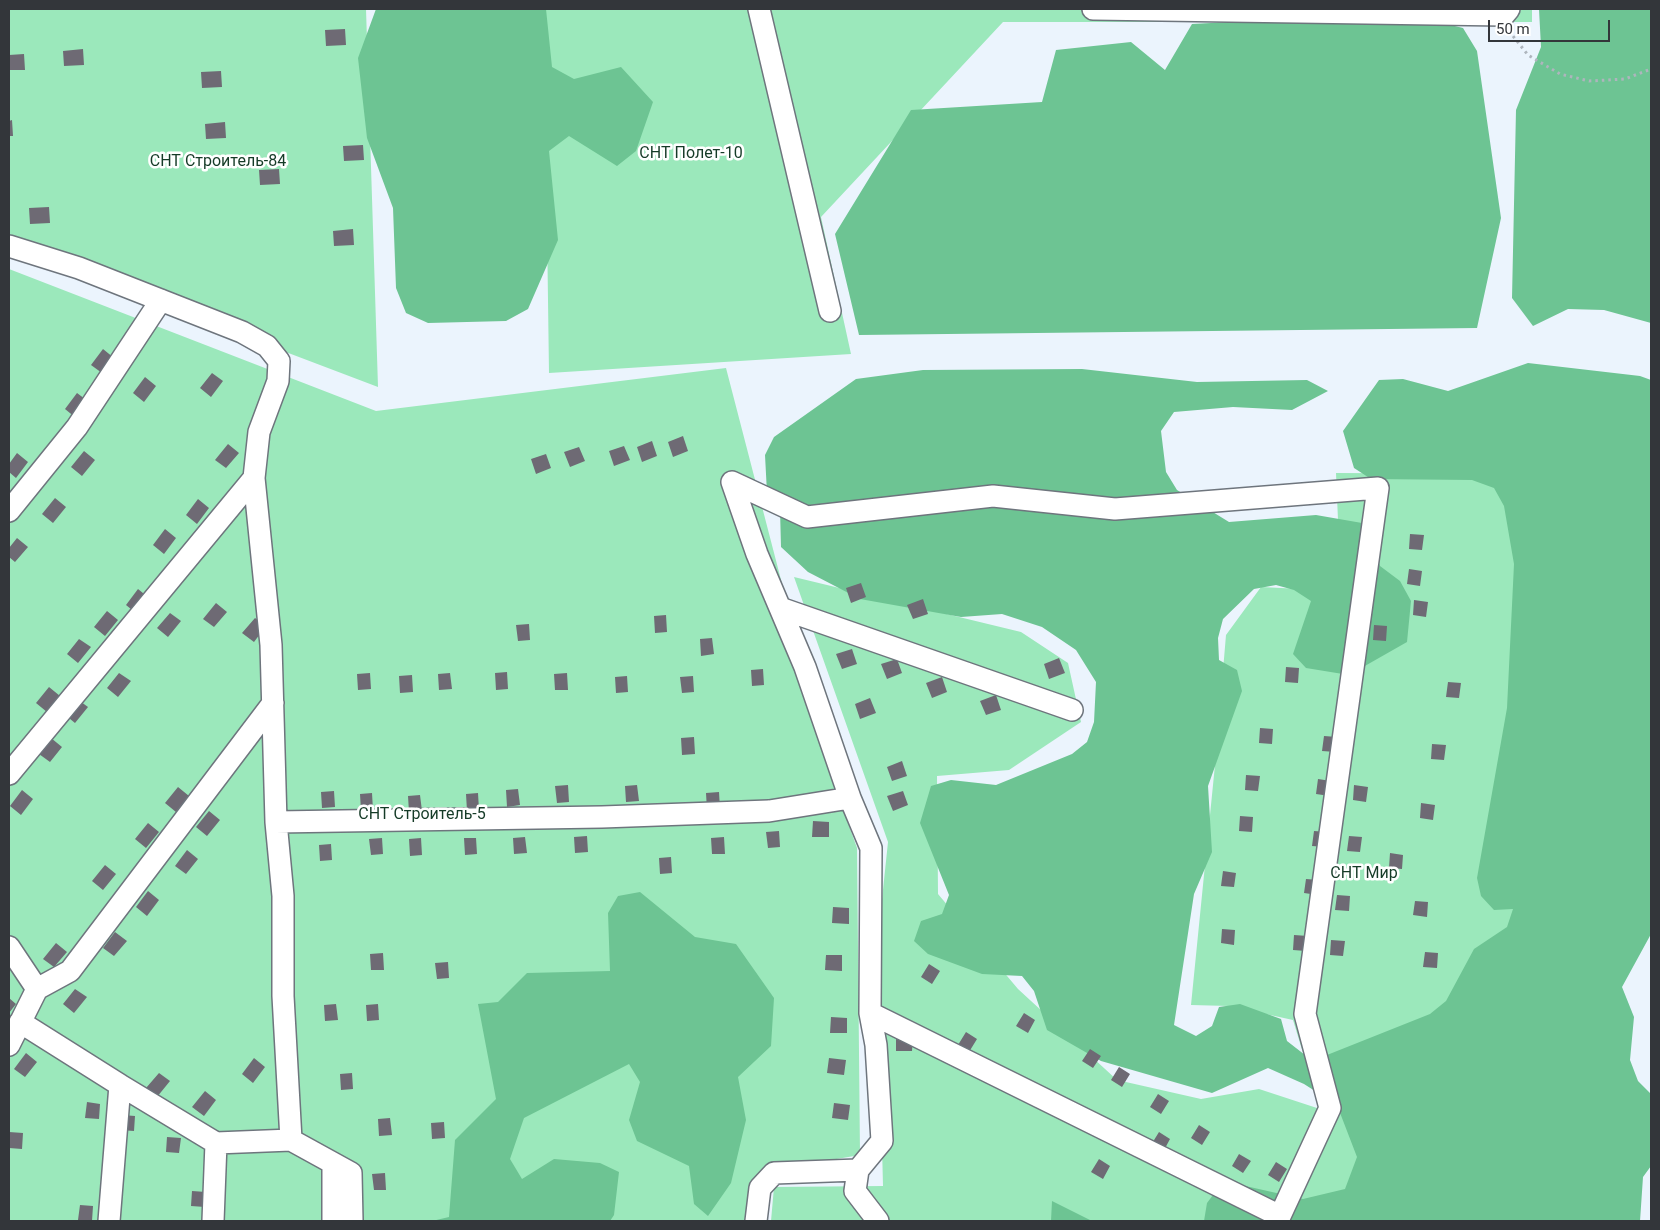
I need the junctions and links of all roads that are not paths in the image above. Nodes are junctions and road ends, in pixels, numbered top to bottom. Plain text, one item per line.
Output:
1 (759, 9) edge
2 (1093, 9) edge
3 (1195, 10) edge
4 (1402, 11) edge
5 (1507, 12) edge
6 (9, 246) edge
7 (161, 300) junction
8 (830, 311) dead end
9 (254, 478) junction
10 (9, 511) edge
11 (780, 608) junction
12 (273, 703) junction
13 (1072, 710) dead end
14 (9, 774) edge
15 (850, 798) junction
16 (276, 822) junction
17 (9, 947) edge
18 (37, 989) junction
19 (870, 1013) junction
20 (20, 1022) junction
21 (9, 1045) edge
22 (120, 1084) junction
23 (291, 1140) junction
24 (216, 1143) junction
25 (333, 1163) junction
26 (858, 1170) junction
27 (109, 1221) edge
28 (214, 1221) edge
29 (333, 1221) edge
30 (352, 1221) edge
31 (756, 1221) edge
32 (878, 1221) edge

1 - 8 street
2 - 3 street
3 - 4 street
4 - 5 street
6 - 7 street
7 - 9 street
7 - 10 street
9 - 12 street
9 - 14 street
11 - 13 street
11 - 15 street
11 - 19 street
12 - 16 street
12 - 18 street
15 - 16 street
15 - 19 street
16 - 23 street
17 - 18 street
18 - 20 street
19 - 26 street
20 - 21 street
20 - 22 street
22 - 24 street
22 - 27 street
23 - 24 street
23 - 25 street
24 - 28 street
25 - 29 street
25 - 30 street
26 - 31 street
26 - 32 street

